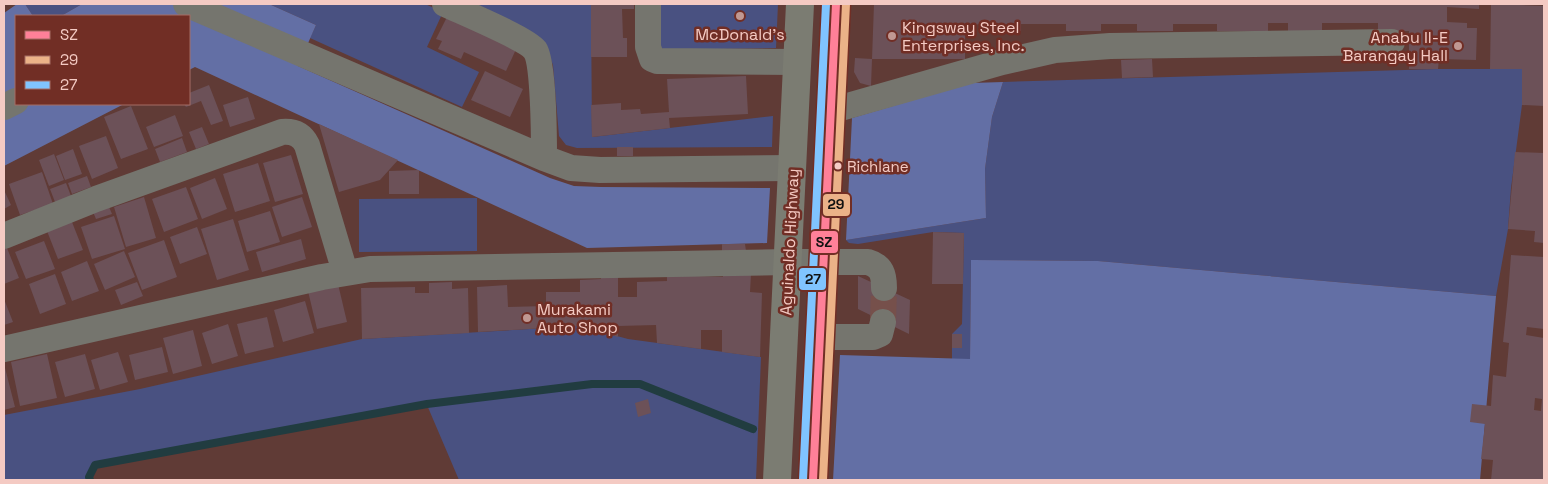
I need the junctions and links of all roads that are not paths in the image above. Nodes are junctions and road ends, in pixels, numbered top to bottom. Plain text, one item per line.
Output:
1 (445, 4) edge
2 (648, 4) edge
3 (800, 4) edge
4 (836, 4) edge
5 (184, 9) edge
6 (1392, 42) dead end
7 (797, 62) junction
8 (15, 102) edge
9 (4, 108) edge
10 (830, 111) junction
11 (544, 158) junction
12 (792, 168) junction
13 (4, 236) edge
14 (788, 262) junction
15 (824, 262) junction
16 (345, 272) junction
17 (884, 288) tunnel mouth
18 (883, 322) tunnel mouth
19 (820, 337) junction
20 (4, 349) edge
21 (778, 480) edge
22 (813, 480) edge

1 - 11 street
2 - 7 street
3 - 7 highway, Aguinaldo Highway
4 - 10 highway
5 - 11 street
6 - 10 street
7 - 12 highway, Aguinaldo Highway
8 - 9 street
10 - 15 highway
11 - 12 street
12 - 14 highway, Aguinaldo Highway
13 - 16 street
14 - 15 street
14 - 16 street
14 - 21 highway, Aguinaldo Highway
15 - 17 street
15 - 19 highway
16 - 20 street
18 - 19 street
19 - 22 highway

